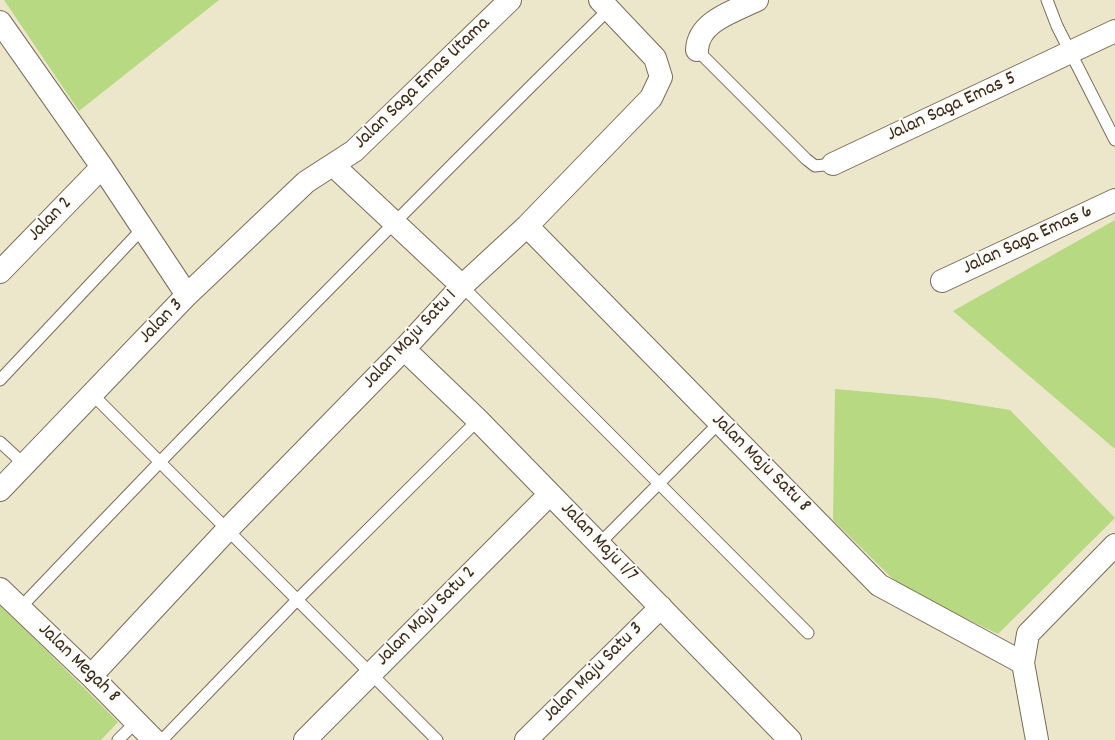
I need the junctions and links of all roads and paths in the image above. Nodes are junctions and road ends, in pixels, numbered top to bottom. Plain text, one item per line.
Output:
1 (510, 0) edge
2 (1047, 0) edge
3 (742, 3) edge
4 (604, 4) edge
5 (1115, 31) edge
6 (4, 39) edge
7 (698, 50) joint
8 (1070, 53) junction
9 (1115, 140) edge
10 (833, 164) joint
11 (334, 166) junction
12 (102, 167) junction
13 (1115, 200) edge
14 (393, 222) junction
15 (527, 226) junction
16 (144, 228) junction
17 (0, 272) edge
18 (942, 281) dead end
19 (462, 286) junction
20 (187, 295) junction
21 (404, 349) junction
22 (0, 380) edge
23 (92, 394) junction
24 (478, 420) junction
25 (720, 424) junction
26 (0, 442) edge
27 (160, 461) junction
28 (25, 465) junction
29 (658, 483) junction
30 (0, 490) edge
31 (550, 494) junction
32 (227, 530) junction
33 (598, 544) junction
34 (1115, 544) edge
35 (0, 589) edge
36 (296, 601) junction
37 (661, 607) junction
38 (20, 608) junction
39 (808, 633) dead end
40 (1023, 664) junction
41 (370, 674) junction
42 (91, 676) junction
43 (136, 722) junction
44 (777, 735) edge
45 (118, 740) edge
46 (154, 740) edge
47 (162, 740) edge
48 (305, 740) edge
49 (437, 740) edge
50 (526, 740) edge
51 (1037, 740) edge

1 - 11 street, Jalan Saga Emas Utama
2 - 8 lane
3 - 7 street
4 - 14 lane
4 - 15 street, Jalan Maju Satu 1
5 - 8 street, Jalan Saga Emas 5
6 - 12 street
7 - 10 lane
8 - 9 lane
8 - 10 street, Jalan Saga Emas 5
11 - 14 street
11 - 20 street, Jalan 3
12 - 16 street
12 - 17 street, Jalan 2
13 - 18 street, Jalan Saga Emas 6
14 - 19 street
14 - 27 lane
15 - 19 street, Jalan Maju Satu 1
15 - 25 street, Jalan Maju Satu 8
16 - 20 street
16 - 22 lane
19 - 21 street, Jalan Maju Satu 1
19 - 29 lane
20 - 23 street, Jalan 3
21 - 24 street, Jalan Maju 1/7
21 - 32 street, Jalan Maju Satu 1
23 - 27 lane
23 - 28 street, Jalan 3
24 - 31 street, Jalan Maju 1/7
24 - 36 lane
25 - 29 lane
25 - 40 street, Jalan Maju Satu 8
26 - 28 lane
27 - 32 lane
27 - 38 lane
28 - 30 street, Jalan 3
29 - 33 lane
29 - 39 lane
31 - 33 street, Jalan Maju 1/7
31 - 41 street, Jalan Maju Satu 2
32 - 36 lane
32 - 42 street, Jalan Maju Satu 1
33 - 37 street, Jalan Maju 1/7
34 - 40 street
35 - 38 street, Jalan Megah 8
36 - 41 lane
36 - 47 lane
37 - 44 street, Jalan Maju 1/7
37 - 50 street, Jalan Maju Satu 3
38 - 42 street, Jalan Megah 8
40 - 51 street
41 - 48 street, Jalan Maju Satu 2
41 - 49 lane
42 - 43 street, Jalan Megah 8
43 - 45 lane
43 - 46 street, Jalan Megah 8

